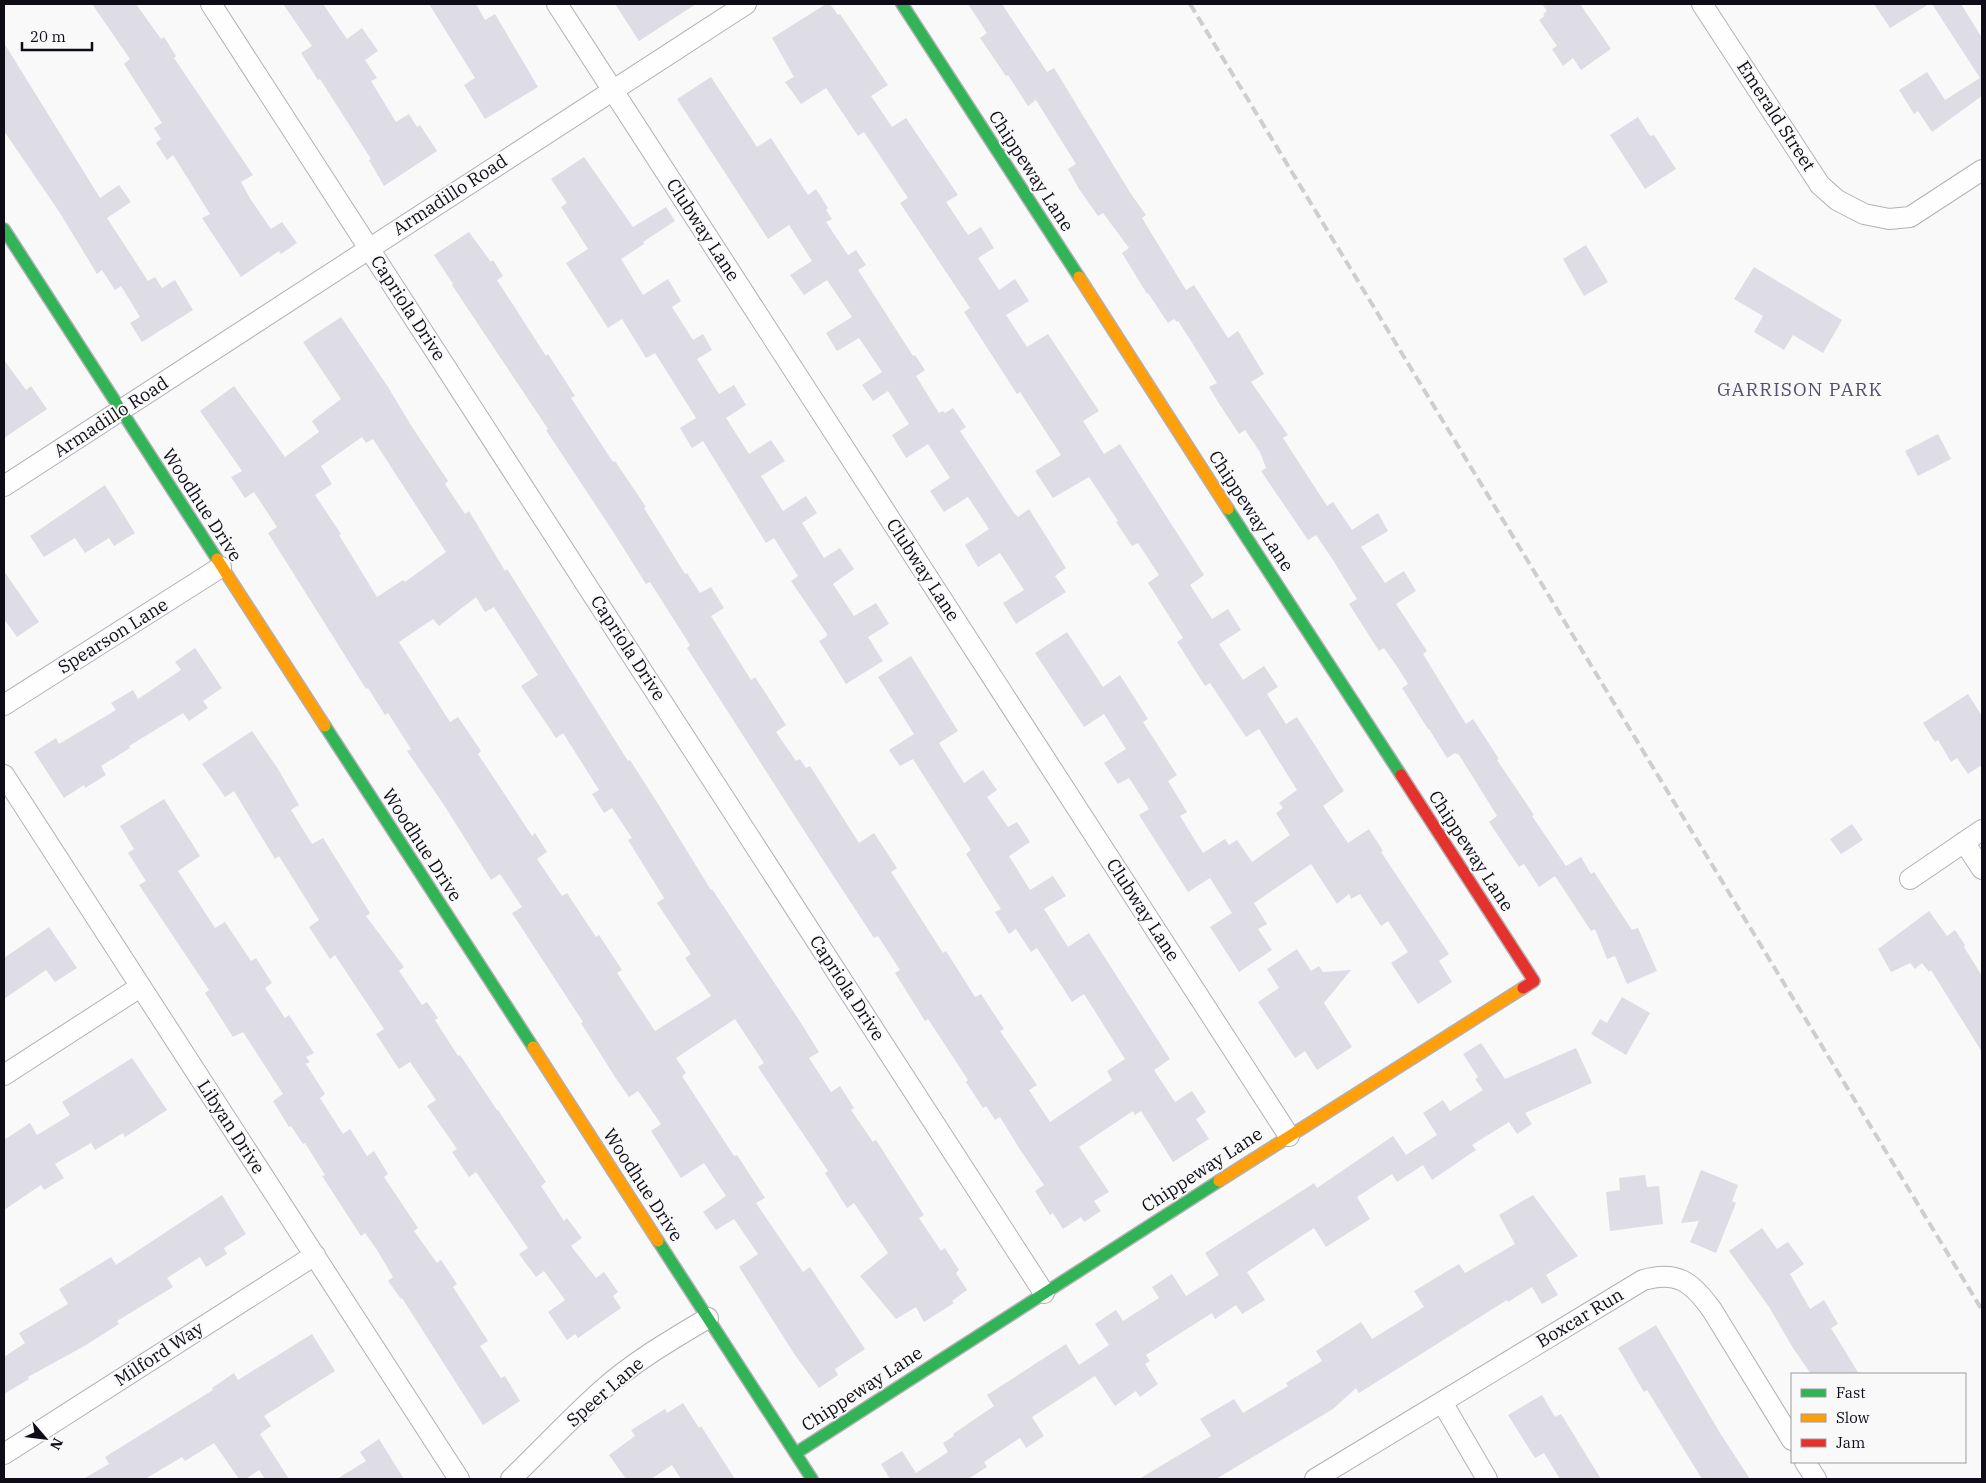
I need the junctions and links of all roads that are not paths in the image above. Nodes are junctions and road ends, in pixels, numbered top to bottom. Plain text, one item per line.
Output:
1 (211, 4) edge
2 (557, 4) edge
3 (746, 4) edge
4 (902, 4) edge
5 (1702, 4) edge
6 (612, 89) junction
7 (1982, 170) edge
8 (4, 229) edge
9 (369, 248) junction
10 (121, 410) junction
11 (4, 486) edge
12 (221, 567) junction
13 (4, 705) edge
14 (4, 775) edge
15 (1982, 830) edge
16 (1964, 842) junction
17 (1982, 869) edge
18 (1910, 879) dead end
19 (140, 987) junction
20 (4, 1075) edge
21 (1289, 1136) junction
22 (315, 1255) junction
23 (1044, 1292) junction
24 (708, 1318) junction
25 (1442, 1402) junction
26 (1791, 1438) edge
27 (796, 1453) junction
28 (4, 1454) edge
29 (1806, 1463) edge
30 (459, 1479) edge
31 (511, 1479) edge
32 (812, 1479) edge
33 (1315, 1479) edge
34 (1487, 1479) edge
35 (1816, 1479) edge

1 - 9 street, Capriola Drive
2 - 6 street, Clubway Lane
3 - 6 street, Armadillo Road
4 - 21 street, Chippeway Lane
5 - 7 street, Emerald Street
6 - 9 street, Armadillo Road
6 - 21 street, Clubway Lane
8 - 10 street, Woodhue Drive
9 - 10 street, Armadillo Road
9 - 23 street, Capriola Drive
10 - 11 street, Armadillo Road
10 - 12 street, Woodhue Drive
12 - 13 street, Spearson Lane
12 - 24 street, Woodhue Drive
14 - 19 street, Libyan Drive
15 - 16 street
16 - 17 street
16 - 18 street
19 - 20 street
19 - 22 street, Libyan Drive
21 - 23 street, Chippeway Lane
22 - 28 street, Milford Way
22 - 30 street, Libyan Drive
23 - 27 street, Chippeway Lane
24 - 27 street, Woodhue Drive
24 - 31 street, Speer Lane
25 - 26 street, Boxcar Run
25 - 33 street, Boxcar Run
25 - 34 street
27 - 32 street, Woodhue Drive
29 - 35 street

